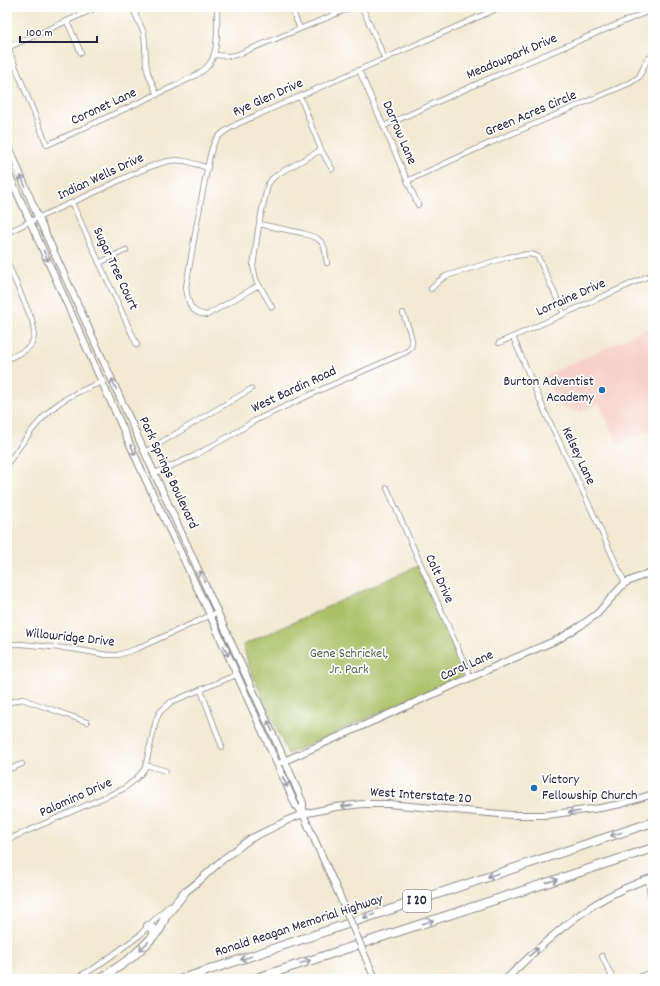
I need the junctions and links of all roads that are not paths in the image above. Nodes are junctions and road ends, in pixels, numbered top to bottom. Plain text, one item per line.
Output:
1 (98, 7) edge
2 (132, 7) edge
3 (217, 7) edge
4 (292, 7) edge
5 (352, 7) edge
6 (362, 7) edge
7 (501, 7) edge
8 (648, 9) edge
9 (653, 19) edge
10 (67, 21) junction
11 (300, 29) junction
12 (7, 48) edge
13 (81, 53) dead end
14 (214, 55) junction
15 (653, 55) edge
16 (385, 58) junction
17 (359, 70) junction
18 (157, 95) junction
19 (300, 96) junction
20 (384, 126) junction
21 (7, 142) edge
22 (321, 150) junction
23 (208, 168) junction
24 (332, 169) dead end
25 (7, 170) edge
26 (408, 181) junction
27 (72, 203) junction
28 (418, 205) dead end
29 (38, 217) junction
30 (30, 220) junction
31 (259, 224) junction
32 (7, 233) edge
33 (126, 250) dead end
34 (7, 262) edge
35 (99, 263) junction
36 (327, 263) dead end
37 (653, 274) edge
38 (259, 285) junction
39 (431, 289) dead end
40 (272, 307) dead end
41 (403, 313) dead end
42 (564, 314) junction
43 (513, 337) junction
44 (499, 343) dead end
45 (138, 345) dead end
46 (7, 359) edge
47 (102, 382) junction
48 (251, 389) dead end
49 (130, 419) junction
50 (121, 424) junction
51 (145, 452) junction
52 (7, 464) edge
53 (155, 473) junction
54 (387, 488) dead end
55 (168, 502) junction
56 (159, 507) junction
57 (653, 571) edge
58 (625, 583) junction
59 (218, 612) junction
60 (210, 615) junction
61 (7, 644) edge
62 (236, 675) junction
63 (471, 678) junction
64 (201, 690) junction
65 (7, 703) edge
66 (87, 722) dead end
67 (222, 747) dead end
68 (285, 761) junction
69 (22, 764) dead end
70 (277, 764) junction
71 (146, 765) junction
72 (7, 770) edge
73 (166, 771) dead end
74 (653, 794) edge
75 (303, 814) junction
76 (653, 822) edge
77 (7, 840) edge
78 (653, 848) edge
79 (650, 878) edge
80 (653, 886) edge
81 (184, 893) junction
82 (652, 894) edge
83 (653, 899) edge
84 (148, 926) junction
85 (155, 935) junction
86 (602, 956) dead end
87 (653, 971) edge
88 (74, 979) edge
89 (101, 979) edge
90 (182, 979) edge
91 (254, 979) edge
92 (376, 979) edge
93 (506, 979) edge
94 (613, 979) edge
95 (635, 979) edge

1 - 10 street
2 - 18 street
3 - 14 street, Coronet Lane
4 - 11 street
5 - 11 street
6 - 16 street
7 - 16 street, Rye Glen Drive
8 - 9 main road
8 - 20 street, Meadowpark Drive
10 - 12 street
10 - 13 street
11 - 14 street
12 - 18 street, Coronet Lane
14 - 18 street, Coronet Lane
15 - 26 street, Green Acres Circle
16 - 17 street, Rye Glen Drive
17 - 19 street, Rye Glen Drive
17 - 20 street, Darrow Lane
19 - 22 street
19 - 23 street, Rye Glen Drive
20 - 26 street, Darrow Lane
29 -> 21 main road, Park Springs Boulevard
22 - 24 street
22 - 31 street
23 - 27 street, Indian Wells Drive
23 - 38 street, Rye Glen Drive
25 - 30 main road, Park Springs Boulevard
26 - 28 street, Darrow Lane
27 - 29 street, Indian Wells Drive
27 - 35 street, Sugar Tree Court
29 - 30 street, Indian Wells Drive
49 -> 29 main road, Park Springs Boulevard
30 - 32 street, Indian Wells Drive
30 -> 47 main road, Park Springs Boulevard
31 - 36 street
31 - 38 street
33 - 35 street
34 - 46 street
35 - 45 street, Sugar Tree Court
37 - 42 street, Lorraine Drive
38 - 40 street
39 - 42 street
41 - 53 street, West Bardin Road
42 - 43 street, Lorraine Drive
43 - 44 street, Lorraine Drive
43 - 58 street, Kelsey Lane
47 - 50 main road, Park Springs Boulevard
47 - 52 street
48 - 51 street
49 - 50 main road
49 - 51 main road, Park Springs Boulevard
50 -> 56 main road, Park Springs Boulevard
51 - 53 main road, Park Springs Boulevard
53 - 55 main road, Park Springs Boulevard
54 - 63 street, Colt Drive
55 - 56 main road
59 -> 55 main road, Park Springs Boulevard
56 - 60 main road, Park Springs Boulevard
57 - 58 main road, Carol Lane
58 - 63 main road, Carol Lane
59 - 60 street, Willowridge Drive
68 -> 59 main road, Park Springs Boulevard
60 - 61 street, Willowridge Drive
60 -> 62 main road, Park Springs Boulevard
62 - 64 street, Palomino Drive
62 - 70 main road, Park Springs Boulevard
63 - 68 main road, Carol Lane
64 - 67 street
64 - 71 street, Palomino Drive
65 - 66 street
68 - 70 main road, Carol Lane
68 - 75 main road, Park Springs Boulevard
69 - 72 street
70 -> 75 main road, Park Springs Boulevard
71 - 73 street
71 - 77 street, Palomino Drive
74 -> 75 main road, West Interstate 20
75 - 81 main road, West Interstate 20
75 - 92 main road, Park Springs Boulevard, bridge
76 -> 90 highway, Ronald Reagan Memorial Highway / I 20
91 -> 78 highway, I 20
79 - 80 street
79 - 82 street
93 -> 79 main road
81 - 84 street, West Interstate 20
81 - 85 highway
82 - 83 street
84 - 85 highway
84 - 88 street, West Interstate 20
85 -> 89 highway
86 - 94 street
87 - 95 street

